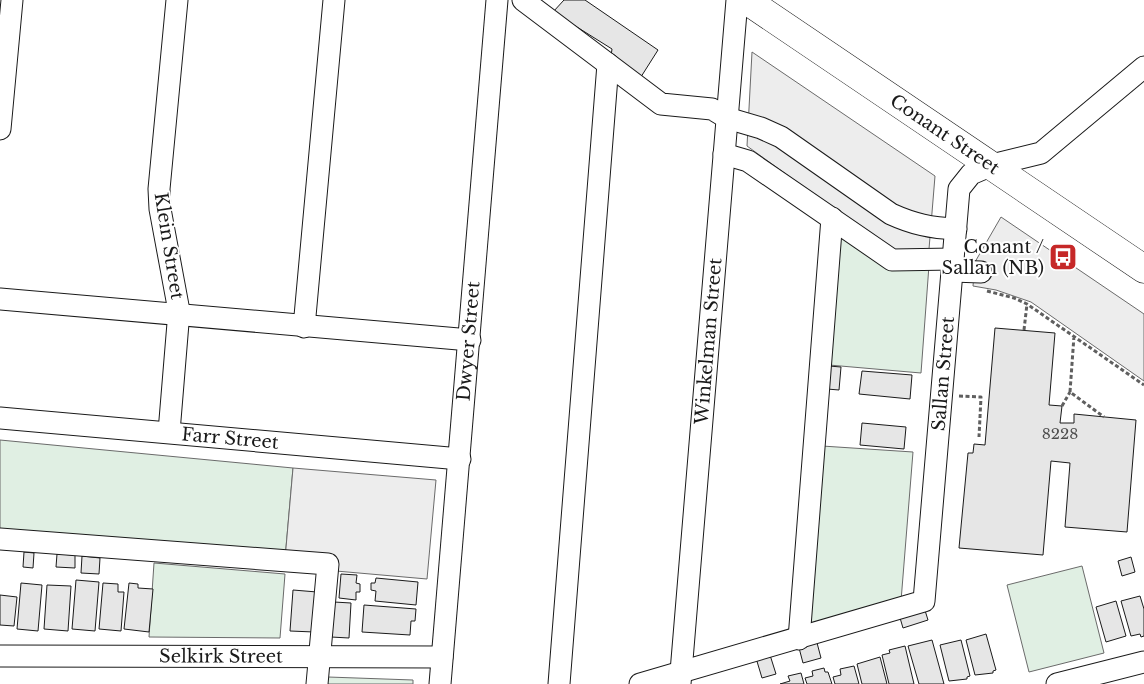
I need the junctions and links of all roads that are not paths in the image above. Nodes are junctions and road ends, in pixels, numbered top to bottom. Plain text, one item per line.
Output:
1 (12, 0) edge
2 (177, 0) edge
3 (334, 0) edge
4 (497, 0) edge
5 (523, 0) edge
6 (737, 0) edge
7 (746, 0) edge
8 (608, 64) junction
9 (1144, 67) edge
10 (727, 118) junction
11 (0, 129) edge
12 (724, 154) junction
13 (992, 165) junction
14 (832, 218) junction
15 (956, 229) junction
16 (953, 265) junction
17 (1144, 268) edge
18 (981, 281) road end
19 (0, 299) edge
20 (178, 316) junction
21 (304, 327) junction
22 (470, 340) junction
23 (0, 418) edge
24 (169, 432) junction
25 (460, 459) junction
26 (0, 539) edge
27 (799, 639) junction
28 (0, 656) edge
29 (320, 657) junction
30 (442, 657) junction
31 (1144, 662) edge
32 (680, 679) edge
33 (317, 684) edge
34 (440, 684) edge
35 (559, 684) edge
36 (640, 684) edge
37 (1057, 684) edge

1 - 11 street
2 - 20 street, Klein Street
3 - 21 street
4 - 22 street, Dwyer Street
5 - 8 street
6 - 10 street, Winkelman Street
7 - 13 main road, Conant Street
8 - 10 street
8 - 35 street
9 - 13 street, Sallan Street
10 - 12 street, Winkelman Street
10 - 15 street
12 - 14 street
12 - 32 street, Winkelman Street
13 - 15 street, Sallan Street
13 - 17 main road, Conant Street
14 - 16 street
14 - 27 street
15 - 16 street, Sallan Street
16 - 18 street
16 - 27 street, Sallan Street
19 - 20 street
20 - 21 street
20 - 24 street, Klein Street
21 - 22 street
22 - 25 street, Dwyer Street
23 - 24 street, Farr Street
24 - 25 street, Farr Street
25 - 30 street, Dwyer Street
26 - 29 street
27 - 32 street
28 - 29 street, Selkirk Street
29 - 30 street, Selkirk Street
29 - 33 street
30 - 34 street, Dwyer Street
31 - 37 street
32 - 36 street

